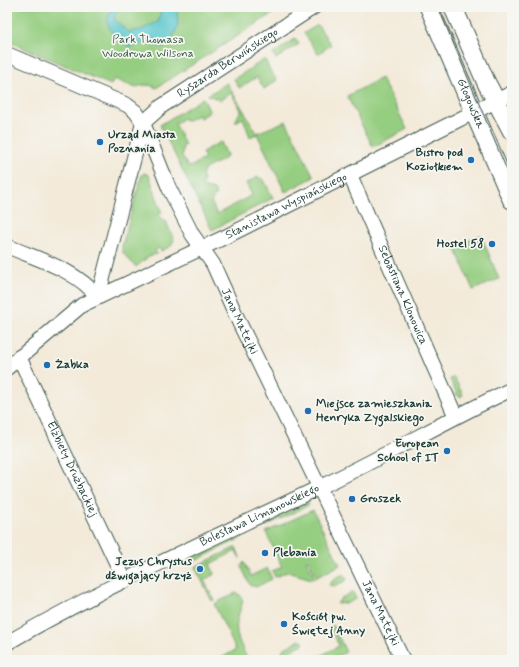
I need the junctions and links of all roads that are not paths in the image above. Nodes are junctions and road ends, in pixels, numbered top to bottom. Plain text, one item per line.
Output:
1 (314, 7) edge
2 (429, 7) edge
3 (453, 7) edge
4 (7, 54) edge
5 (505, 97) edge
6 (127, 105) junction
7 (162, 106) junction
8 (473, 111) junction
9 (143, 123) junction
10 (512, 131) edge
11 (350, 175) junction
12 (512, 200) edge
13 (7, 246) edge
14 (202, 248) junction
15 (98, 297) junction
16 (19, 357) junction
17 (7, 368) edge
18 (512, 389) edge
19 (455, 416) junction
20 (320, 488) junction
21 (125, 581) junction
22 (7, 643) edge
23 (403, 660) edge

1 - 7 street, Ryszarda Berwińskiego
2 - 8 street, Głogowska
3 - 5 street, Głogowska
4 - 6 street, Jana Matejki
5 - 8 street, Stanisława Wyspiańskiego
5 - 10 street, Głogowska
6 - 7 street
6 - 9 street, Jana Matejki
7 - 9 street, Ryszarda Berwińskiego
8 - 11 street, Stanisława Wyspiańskiego
8 - 12 street, Głogowska
9 - 14 street, Jana Matejki
9 - 15 street
11 - 14 street, Stanisława Wyspiańskiego
11 - 19 street, Sebastiana Klonowica
13 - 15 street
14 - 15 street, Stanisława Wyspiańskiego
14 - 20 street, Jana Matejki
15 - 16 street, Stanisława Wyspiańskiego
16 - 17 street, Stanisława Wyspiańskiego
16 - 21 street, Elżbiety Drużbackiej
18 - 19 street, Bolesława Limanowskiego
19 - 20 street, Bolesława Limanowskiego
20 - 21 street, Bolesława Limanowskiego
20 - 23 street, Jana Matejki
21 - 22 street, Bolesława Limanowskiego

